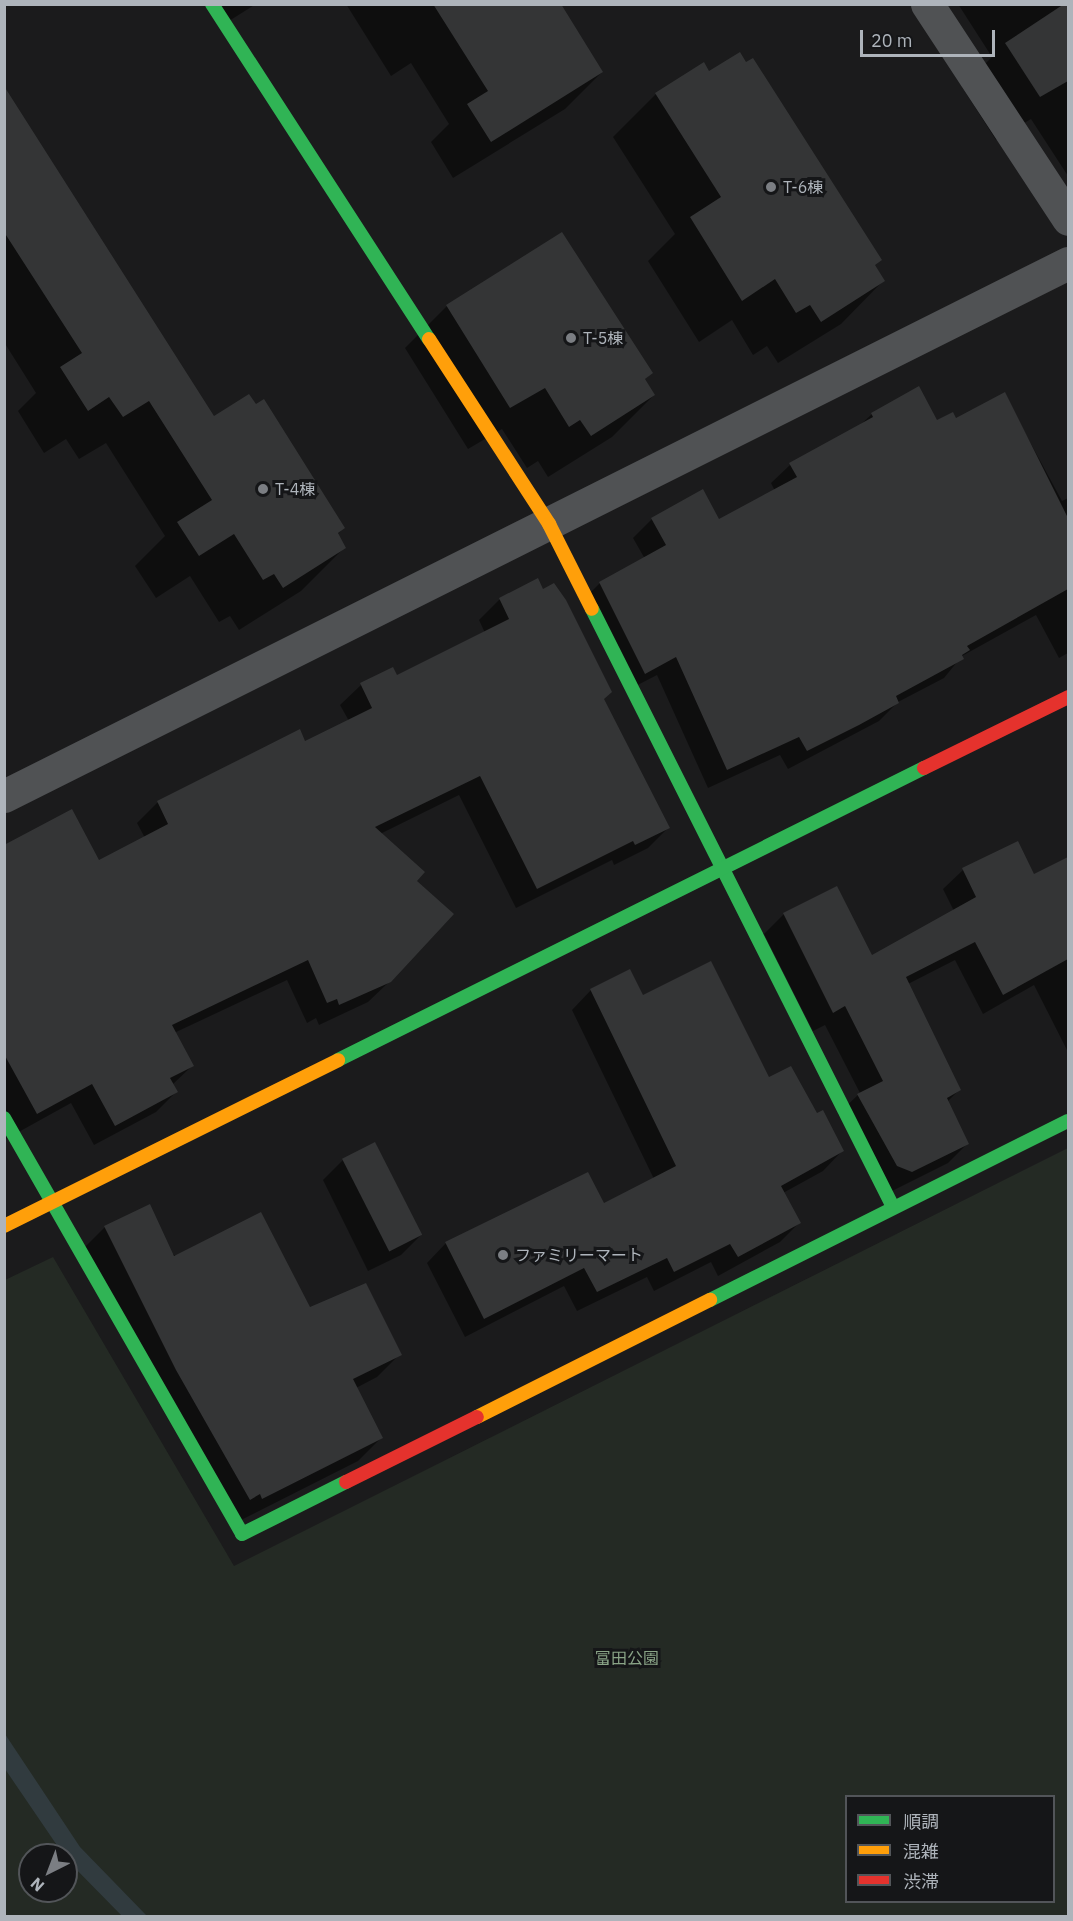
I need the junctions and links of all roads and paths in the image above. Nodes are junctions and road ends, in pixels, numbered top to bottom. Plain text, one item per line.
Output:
1 (212, 4) edge
2 (927, 4) edge
3 (1068, 219) edge
4 (1068, 263) edge
5 (549, 524) junction
6 (1068, 697) edge
7 (4, 796) edge
8 (722, 867) junction
9 (4, 1118) edge
10 (1068, 1122) edge
11 (52, 1203) junction
12 (893, 1207) junction
13 (4, 1226) edge

1 - 5 street
2 - 3 street
4 - 5 street
5 - 7 street
5 - 8 street
6 - 8 street
8 - 11 street
8 - 12 street
9 - 11 street
10 - 12 street
11 - 12 street
11 - 13 street

